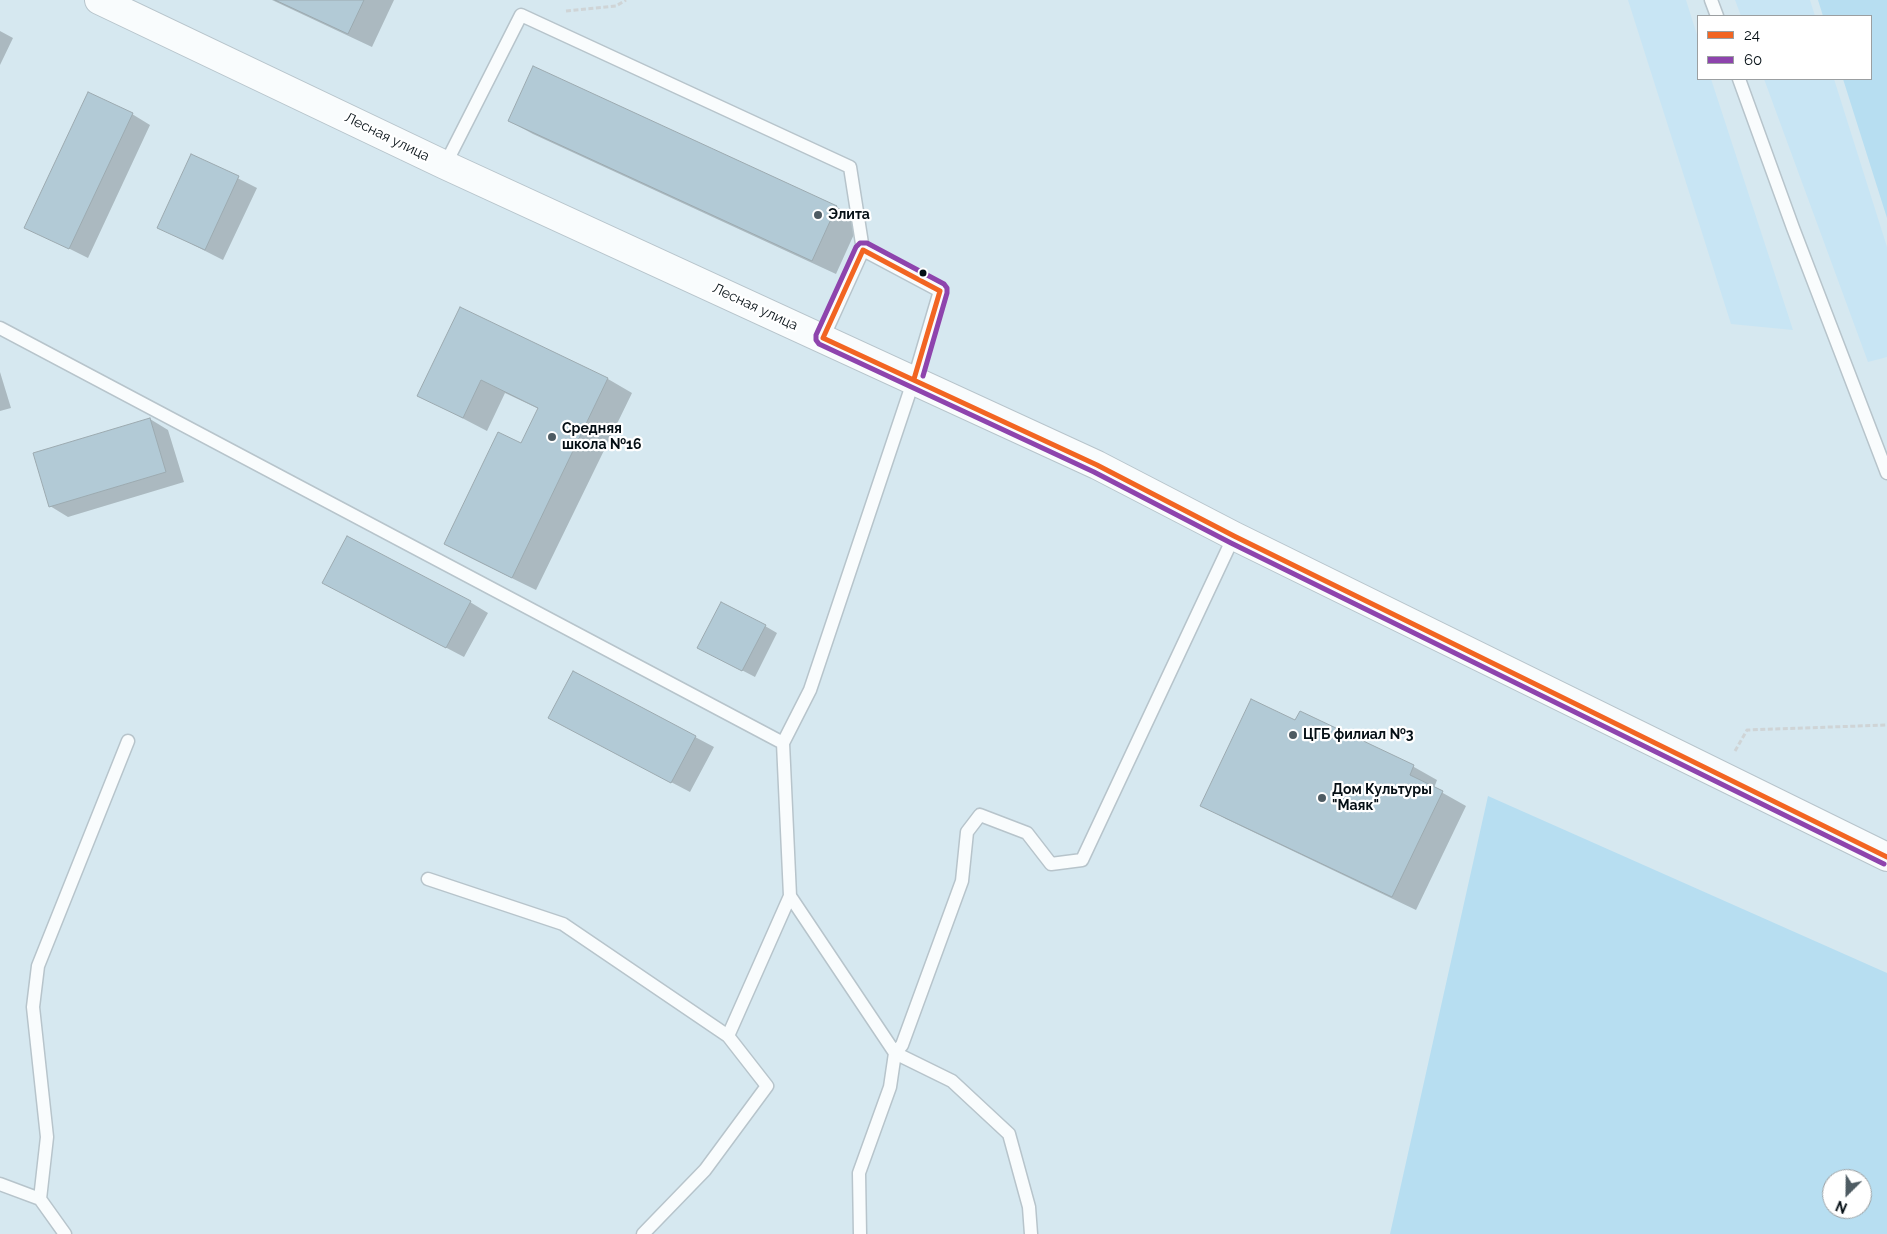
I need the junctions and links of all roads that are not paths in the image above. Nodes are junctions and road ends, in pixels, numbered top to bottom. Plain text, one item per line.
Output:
1 (99, 0) edge
2 (1711, 0) edge
3 (130, 7) edge
4 (1717, 15) edge
5 (1739, 80) edge
6 (445, 165) junction
7 (863, 250) junction
8 (0, 328) edge
9 (823, 338) junction
10 (914, 380) junction
11 (1887, 472) edge
12 (1234, 536) junction
13 (128, 740) dead end
14 (783, 743) junction
15 (1887, 857) edge
16 (428, 878) dead end
17 (790, 896) junction
18 (728, 1036) junction
19 (895, 1053) junction
20 (0, 1184) edge
21 (40, 1199) junction
22 (65, 1234) edge
23 (643, 1234) edge
24 (860, 1234) edge
25 (1031, 1234) edge

1 - 3 street, Лесная улица
2 - 4 lane
3 - 6 street, Лесная улица
5 - 11 lane
6 - 7 lane
6 - 9 street, Лесная улица
7 - 9 lane
7 - 10 lane
8 - 14 lane
9 - 10 street, Лесная улица
10 - 12 street, Лесная улица
10 - 14 lane
12 - 15 street, Лесная улица
12 - 19 lane
13 - 21 lane
14 - 17 lane
16 - 18 lane
17 - 18 lane
17 - 19 lane
18 - 23 lane
19 - 24 lane
19 - 25 lane
20 - 21 lane
21 - 22 lane

